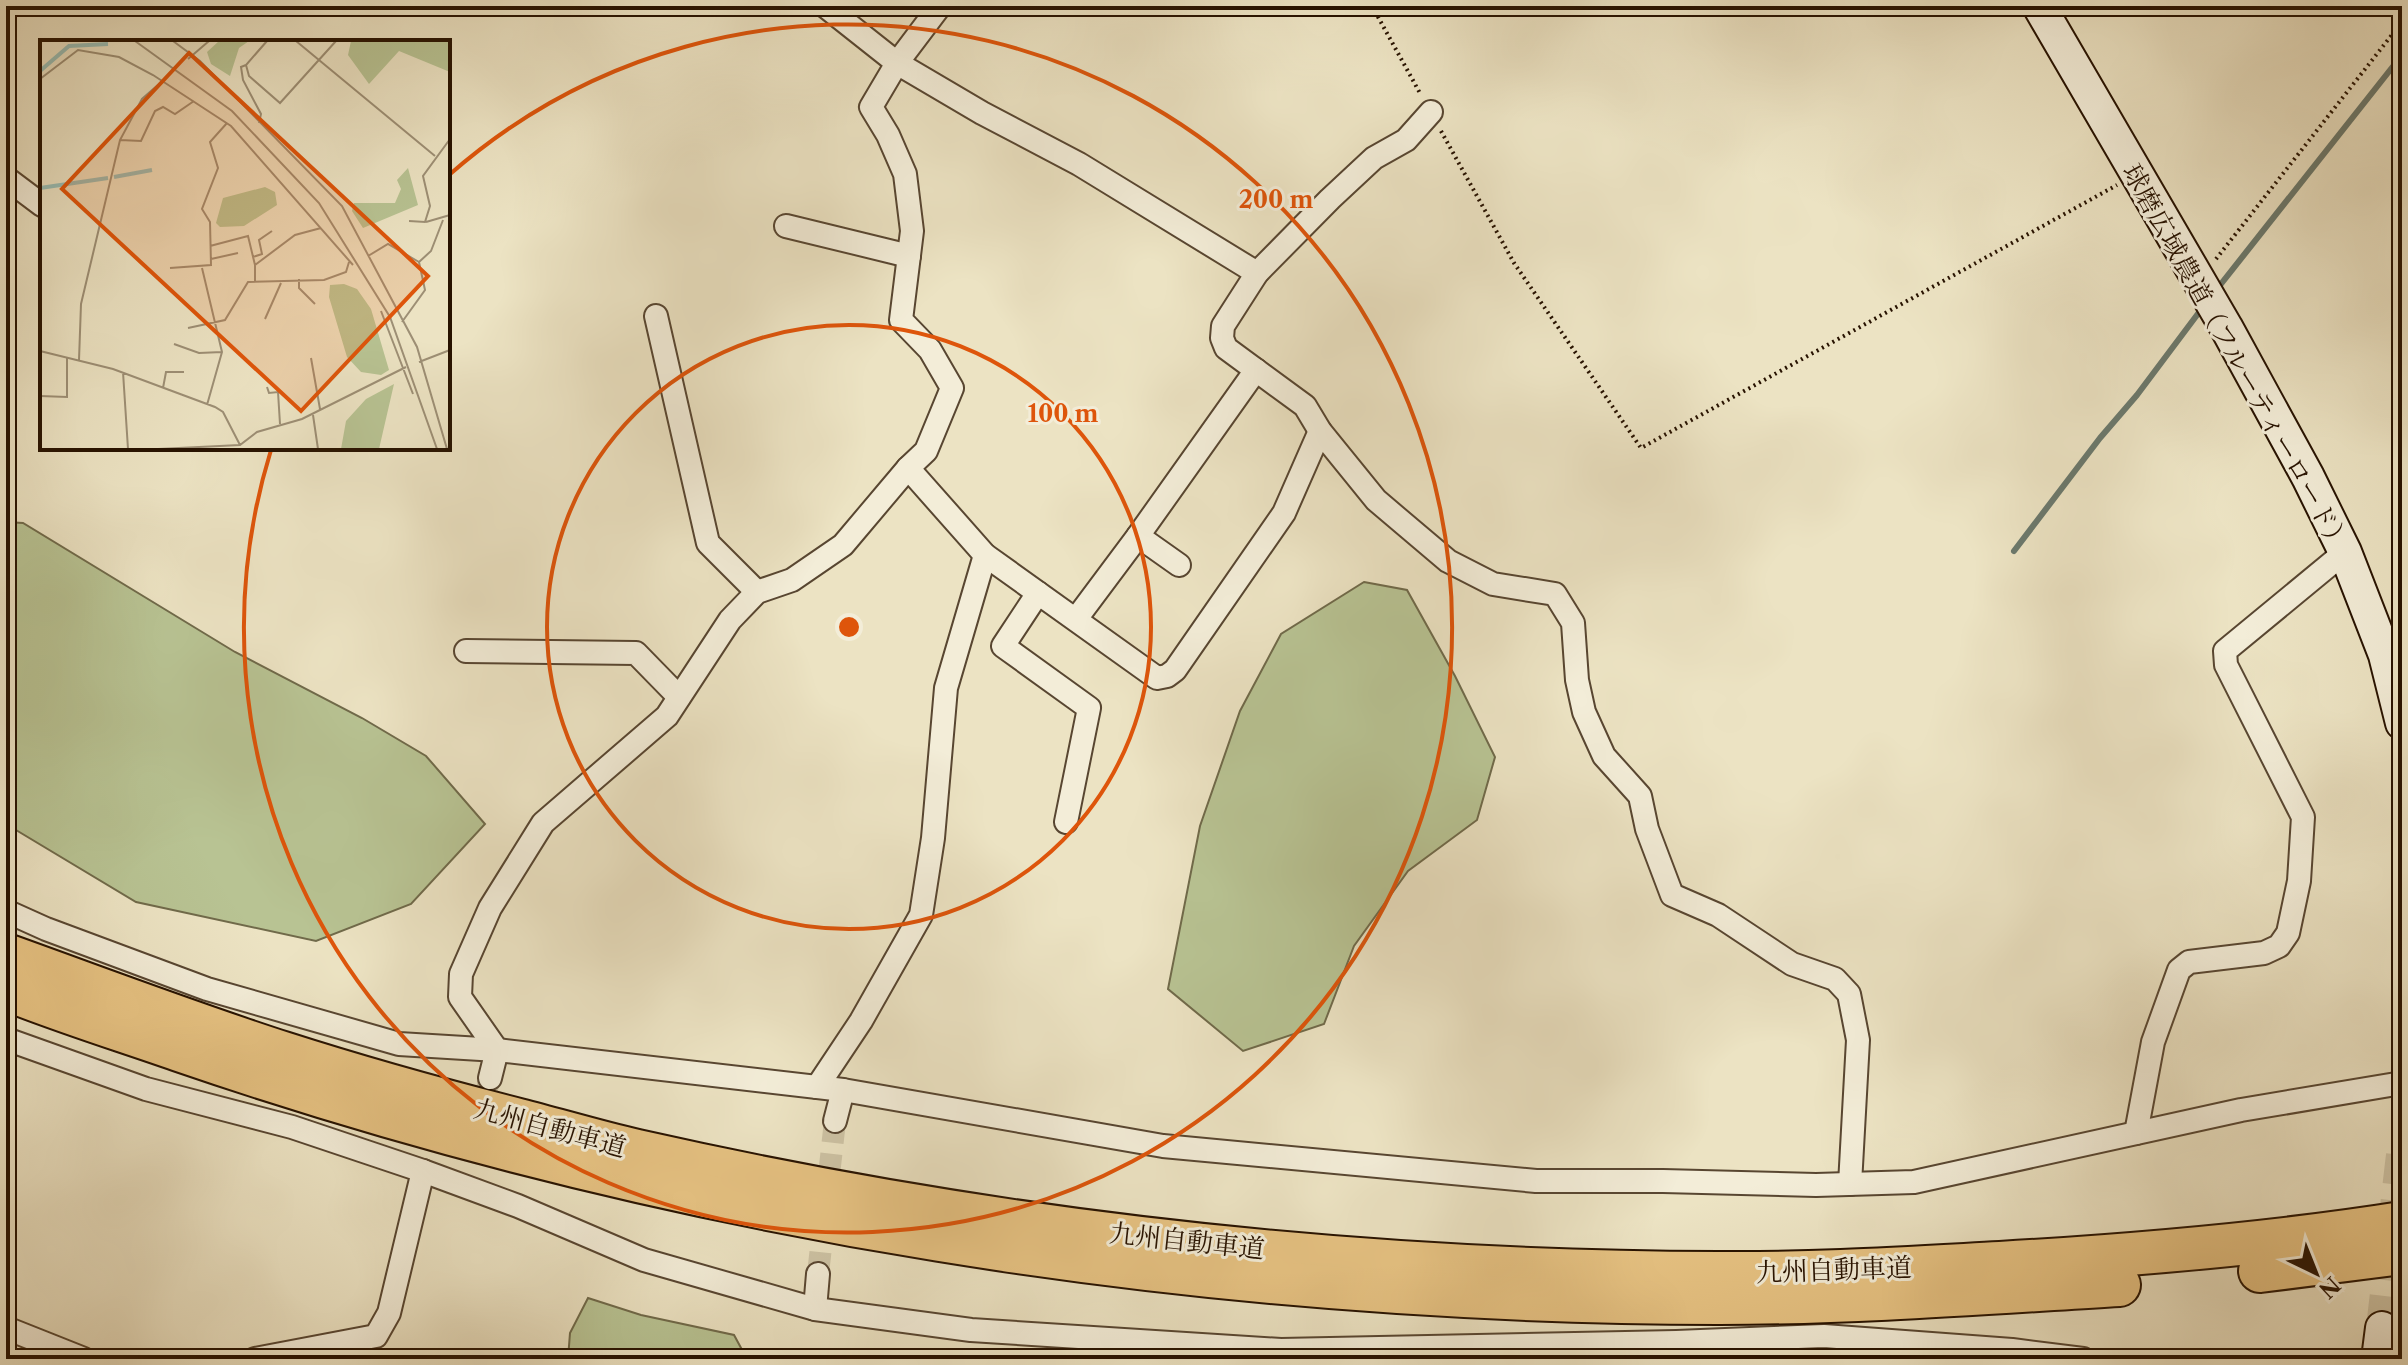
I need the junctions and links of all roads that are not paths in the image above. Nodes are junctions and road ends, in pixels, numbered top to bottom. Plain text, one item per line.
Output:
1 (825, 6) edge
2 (940, 6) edge
3 (2039, 6) edge
4 (897, 63) junction
5 (1431, 112) road end
6 (6, 178) edge
7 (40, 204) edge
8 (786, 226) dead end
9 (909, 256) junction
10 (1257, 273) junction
11 (656, 316) dead end
12 (1256, 370) junction
13 (1320, 431) junction
14 (908, 468) junction
15 (1138, 536) junction
16 (2345, 552) junction
17 (985, 555) junction
18 (1179, 565) dead end
19 (757, 592) junction
20 (1038, 593) junction
21 (1076, 619) junction
22 (466, 651) dead end
23 (679, 697) junction
24 (2402, 723) edge
25 (1066, 822) dead end
26 (6, 911) edge
27 (6, 955) edge
28 (6, 989) edge
29 (6, 1039) edge
30 (497, 1050) junction
31 (490, 1078) tunnel mouth
32 (2402, 1083) edge
33 (817, 1087) junction
34 (843, 1090) junction
35 (835, 1121) tunnel mouth
36 (2136, 1133) junction
37 (467, 1162) tunnel mouth
38 (423, 1171) junction
39 (460, 1184) junction
40 (1850, 1184) junction
41 (2402, 1208) edge
42 (2402, 1223) edge
43 (2402, 1253) edge
44 (2152, 1254) junction
45 (818, 1274) tunnel mouth
46 (815, 1309) junction
47 (6, 1328) edge
48 (1680, 1351) edge
49 (84, 1359) edge
50 (255, 1359) edge
51 (2083, 1359) edge

1 - 4 street
2 - 4 street
3 - 16 street, 球磨広域農道（フルーティーロード）
4 - 9 street
4 - 10 street
5 - 10 street
6 - 7 street
8 - 9 street
9 - 14 street
10 - 12 street
11 - 19 street
12 - 13 street
12 - 15 street
13 - 21 street
13 - 40 street
14 - 17 street
14 - 19 street
15 - 18 street
15 - 21 street
16 - 24 street, 球磨広域農道（フルーティーロード）
16 - 36 street
17 - 20 street
17 - 33 street
19 - 23 street
20 - 21 street
20 - 25 street
22 - 23 street
23 - 30 street
26 - 30 street
27 - 44 highway, 九州自動車道
28 - 43 highway, 九州自動車道
29 - 38 street
30 - 31 street
30 - 33 street
32 - 36 street
33 - 34 street
34 - 35 street
34 - 40 street
36 - 40 street
37 - 39 street
38 - 39 street
38 - 50 street
39 - 46 street
41 - 44 highway
42 - 44 highway, 九州自動車道
45 - 46 street
46 - 48 street
47 - 49 street
48 - 51 street

